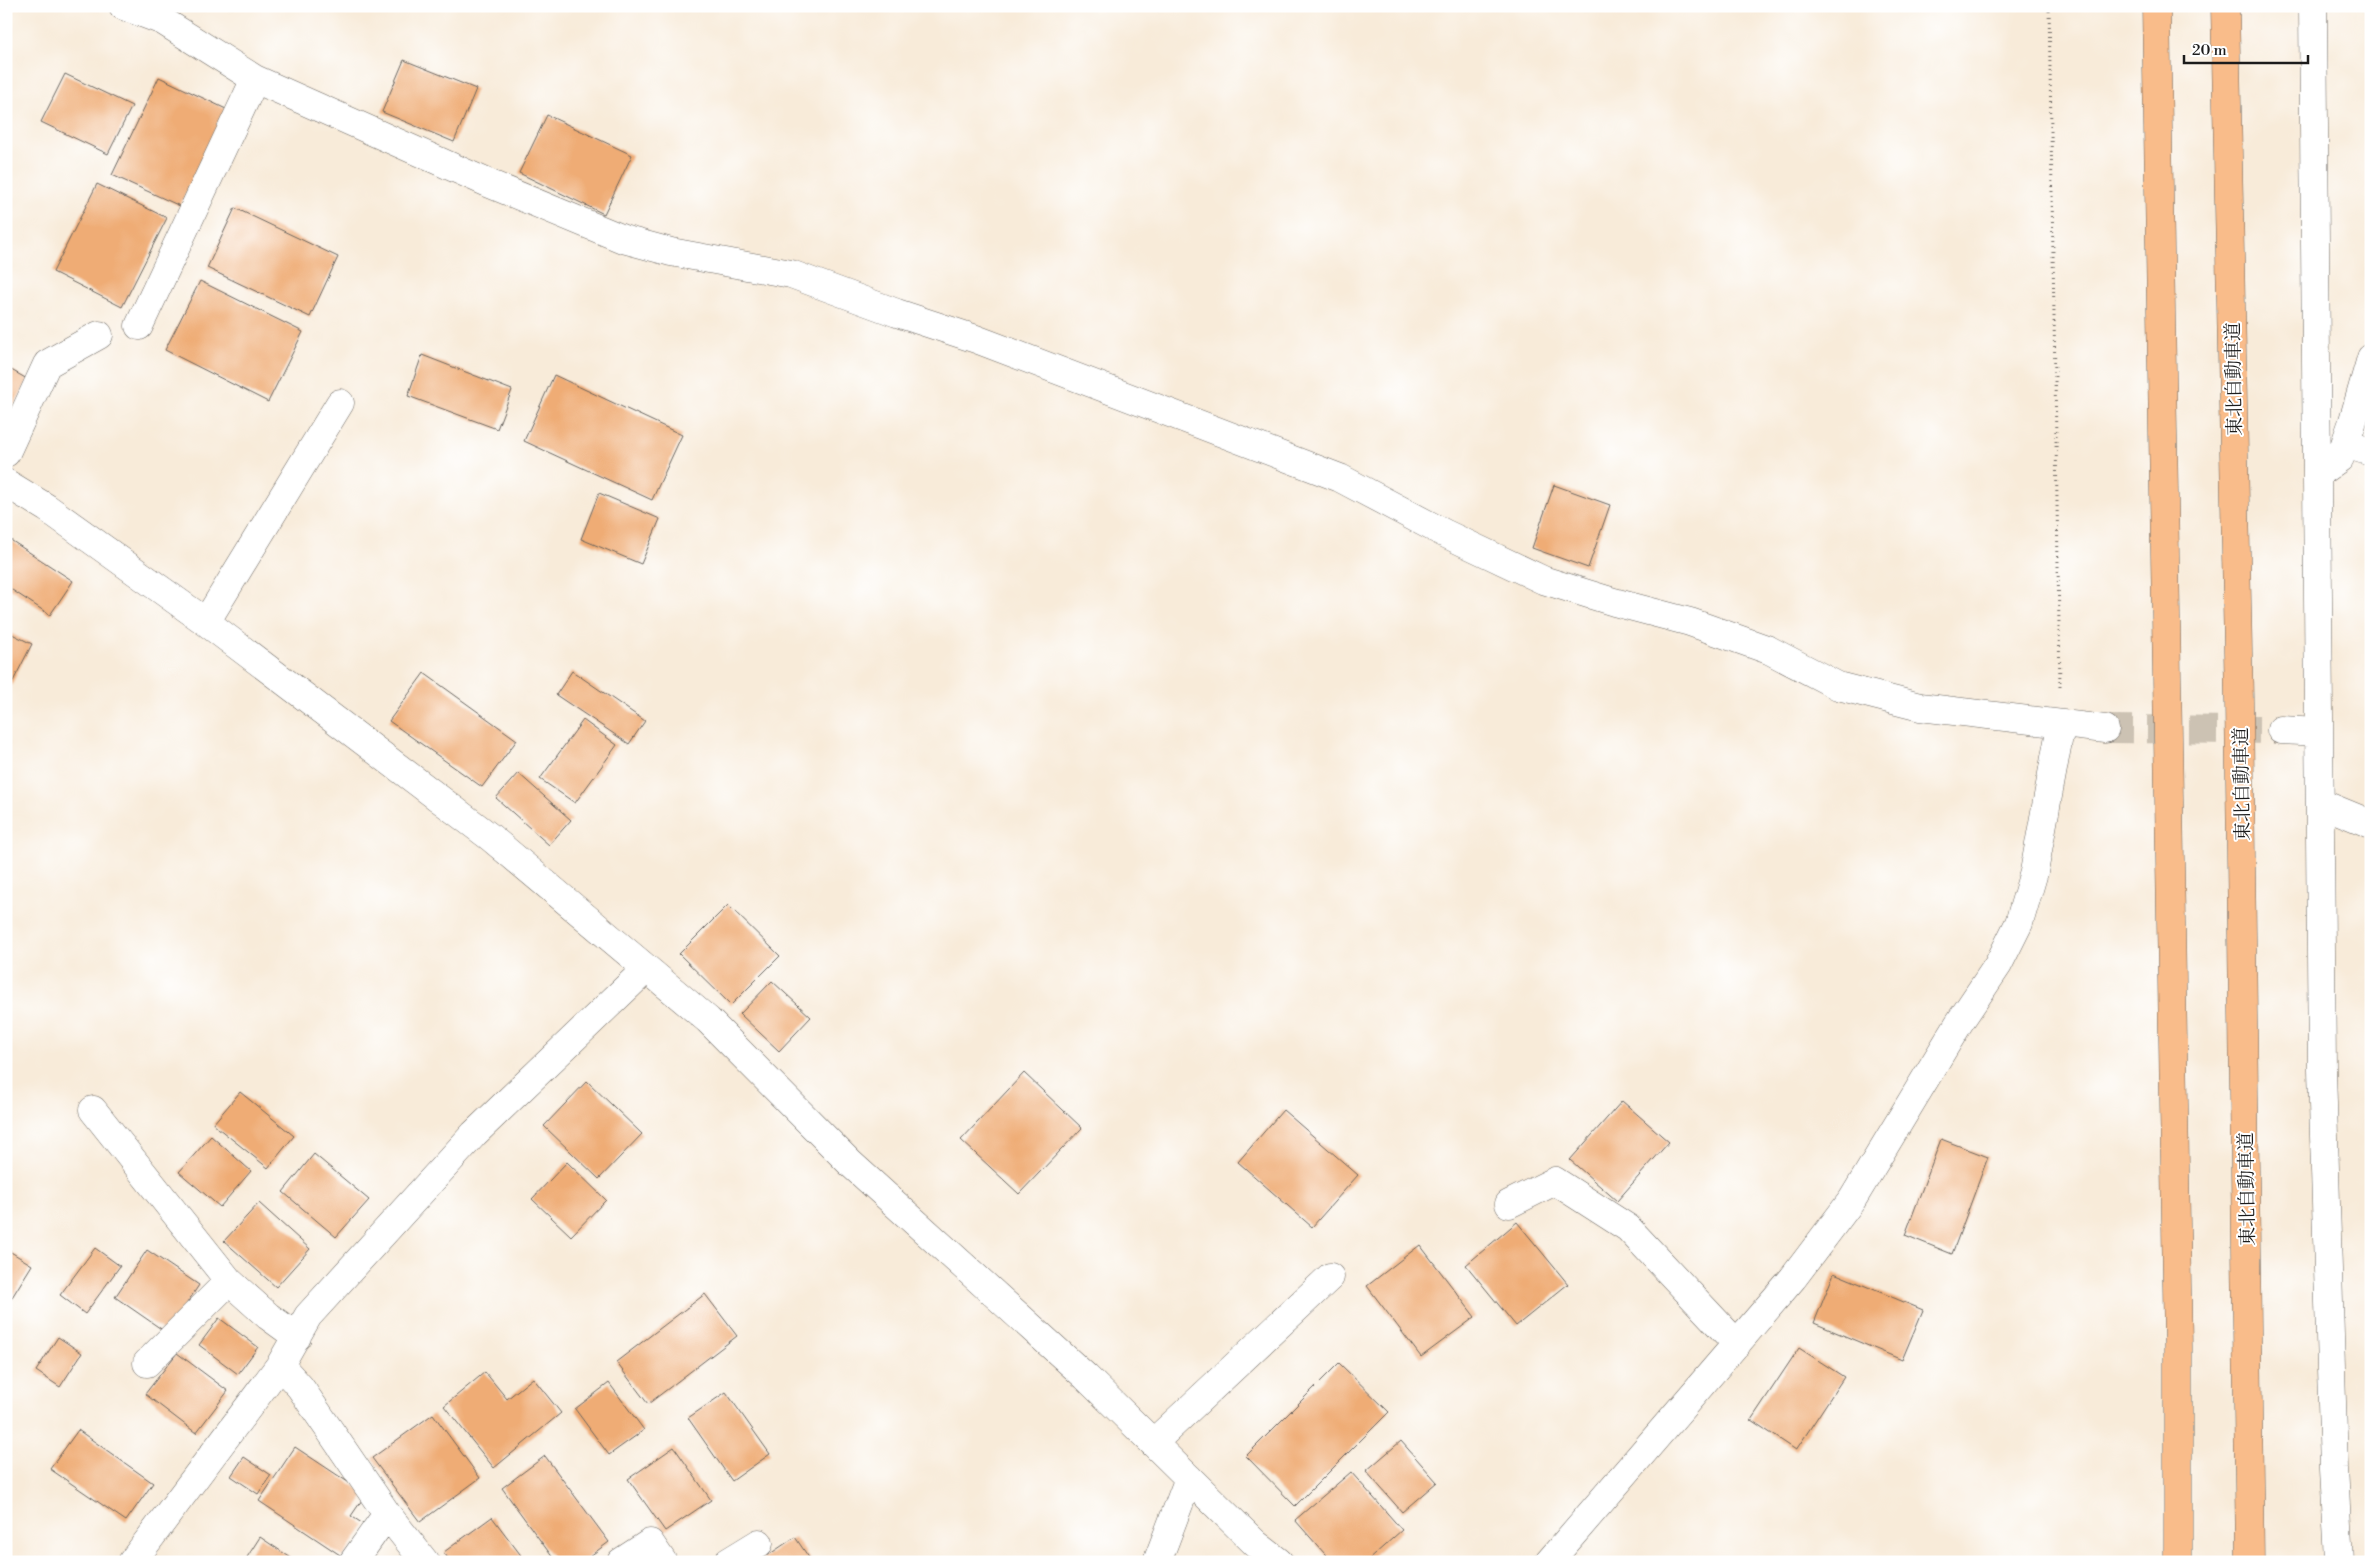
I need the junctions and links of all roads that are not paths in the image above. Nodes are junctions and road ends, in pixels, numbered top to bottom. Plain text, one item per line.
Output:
1 (123, 6) edge
2 (2156, 6) edge
3 (2225, 6) edge
4 (2313, 6) edge
5 (255, 78) junction
6 (139, 326) dead end
7 (99, 335) dead end
8 (2371, 358) edge
9 (340, 402) dead end
10 (2345, 444) junction
11 (6, 452) edge
12 (2371, 452) edge
13 (2317, 474) junction
14 (6, 483) edge
15 (206, 622) junction
16 (2061, 725) junction
17 (2105, 729) tunnel mouth
18 (2281, 730) tunnel mouth
19 (2319, 732) junction
20 (2320, 803) junction
21 (2371, 824) edge
22 (646, 969) junction
23 (93, 1110) dead end
24 (1510, 1204) dead end
25 (1330, 1277) dead end
26 (229, 1281) junction
27 (297, 1337) junction
28 (1736, 1344) junction
29 (147, 1363) dead end
30 (280, 1365) junction
31 (1153, 1443) junction
32 (1189, 1478) junction
33 (387, 1514) junction
34 (759, 1543) dead end
35 (132, 1562) edge
36 (353, 1562) edge
37 (425, 1562) edge
38 (621, 1562) edge
39 (663, 1562) edge
40 (728, 1562) edge
41 (1157, 1562) edge
42 (1279, 1562) edge
43 (1550, 1562) edge
44 (2178, 1562) edge
45 (2250, 1562) edge
46 (2339, 1562) edge

1 - 5 street
2 - 44 highway
3 - 45 highway, 東北自動車道
4 - 13 street
5 - 6 street
5 - 16 street
7 - 11 street
8 - 10 street
9 - 15 street
10 - 12 street
10 - 13 street
13 - 19 street
14 - 15 street
15 - 22 street
16 - 17 street
16 - 28 street
18 - 19 street
19 - 20 street
20 - 21 street
20 - 46 street
22 - 27 street
22 - 31 street
23 - 26 street
24 - 28 street
25 - 31 street
26 - 27 street
26 - 29 street
27 - 30 street
28 - 43 street
30 - 33 street
30 - 35 street
31 - 32 street
32 - 41 street
32 - 42 street
33 - 36 street
33 - 37 street
34 - 40 street
38 - 39 street

